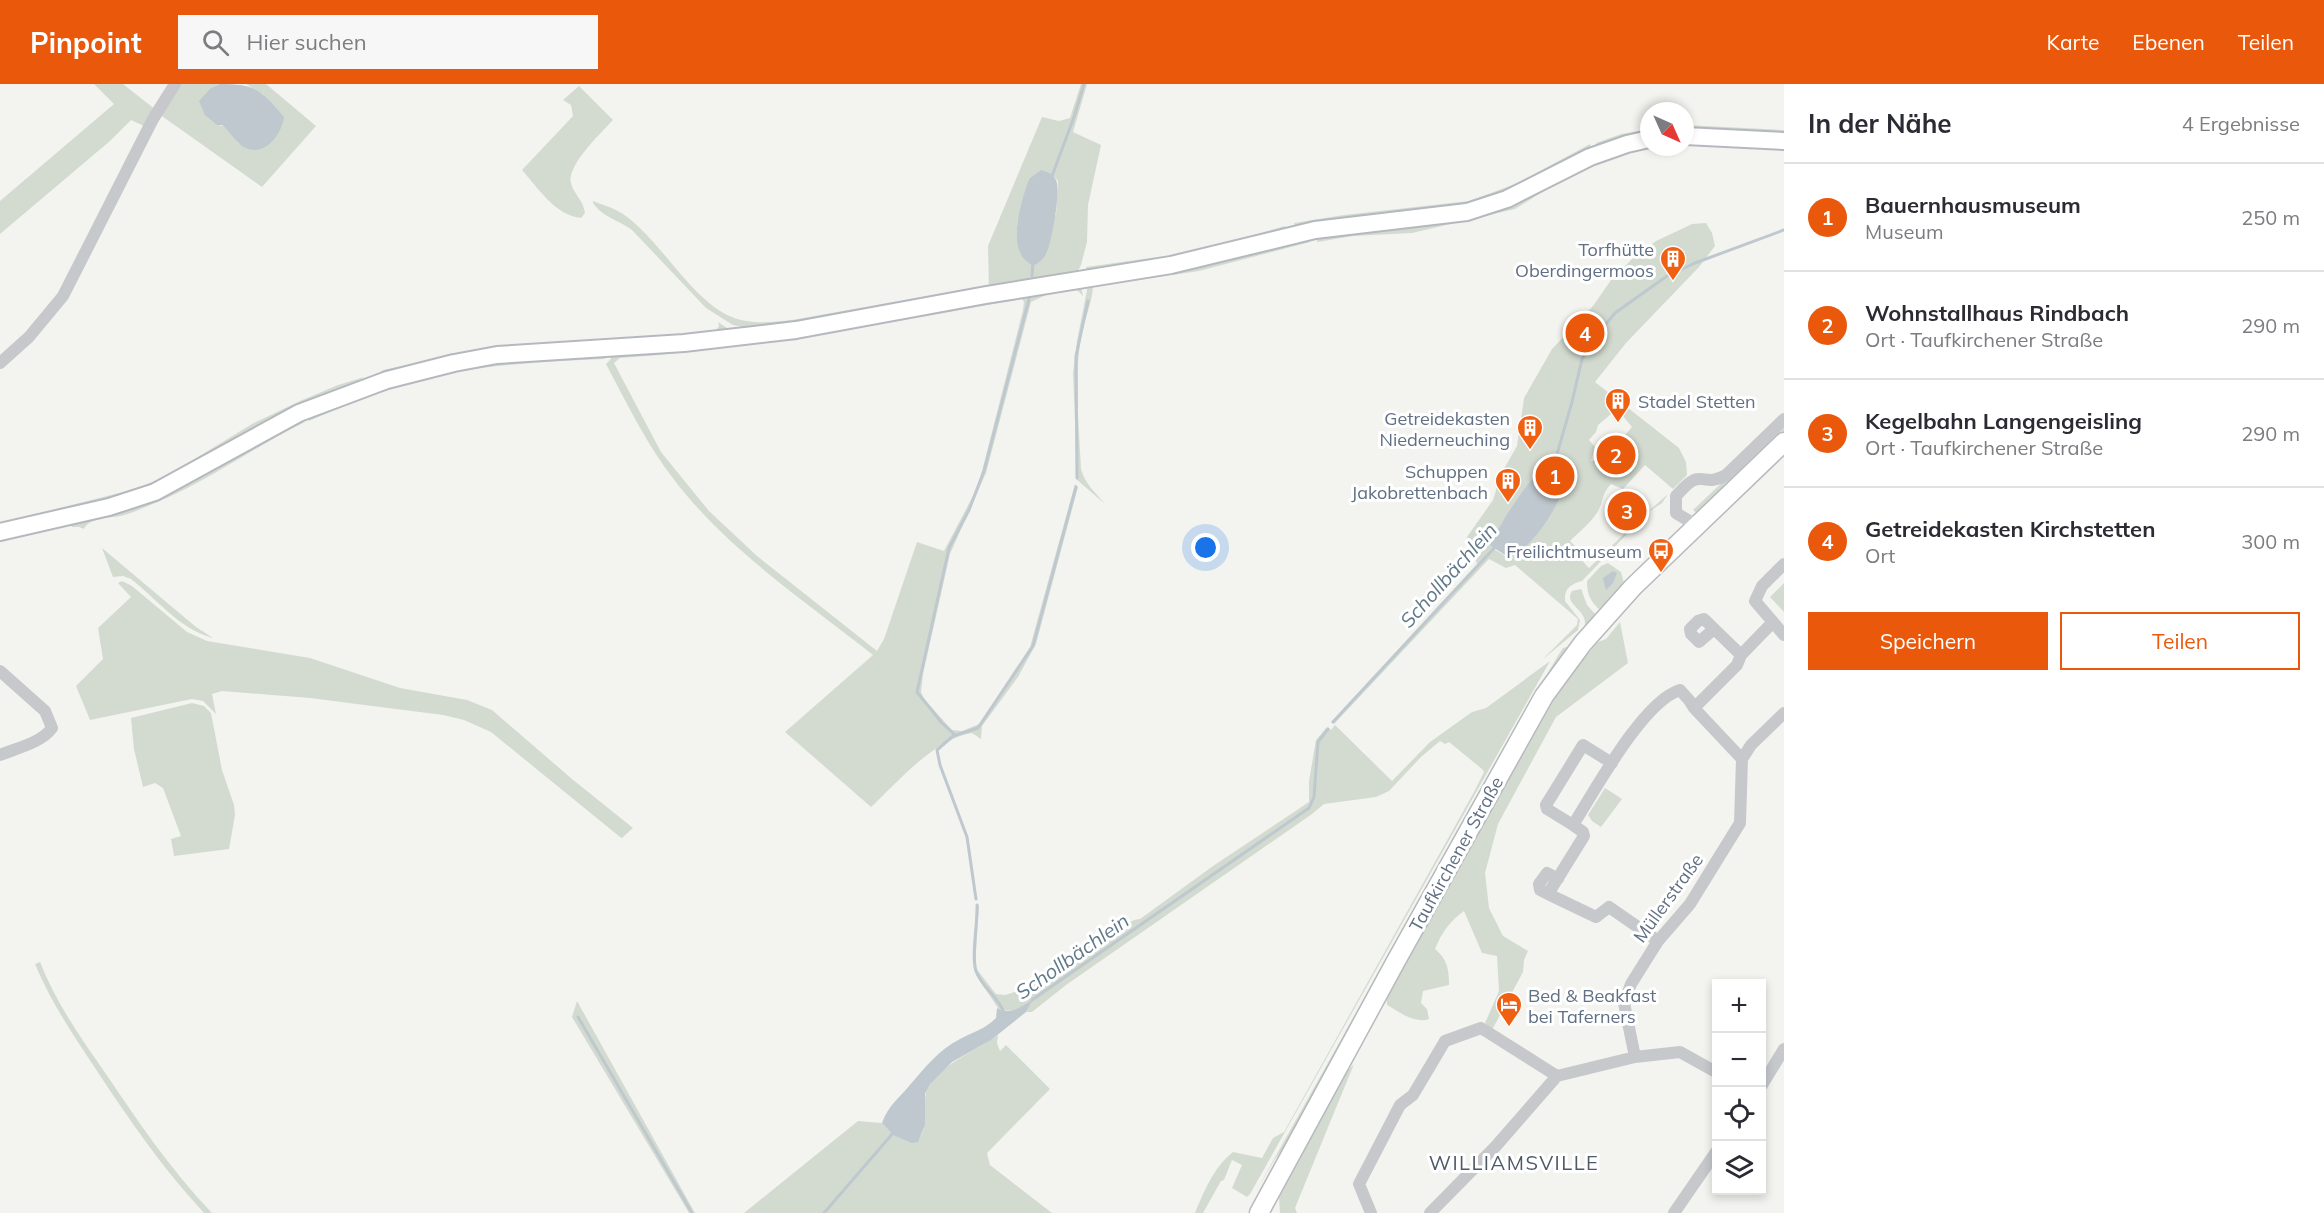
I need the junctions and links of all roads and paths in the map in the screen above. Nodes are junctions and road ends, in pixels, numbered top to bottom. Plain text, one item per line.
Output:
1 (175, 84) edge
2 (1694, 136) edge
3 (1784, 141) edge
4 (1640, 142) edge
5 (0, 363) edge
6 (1784, 419) edge
7 (1784, 442) edge
8 (1696, 525) junction
9 (0, 532) edge
10 (1784, 564) edge
11 (1773, 622) junction
12 (1714, 629) dead end
13 (1784, 635) edge
14 (1741, 656) junction
15 (0, 671) edge
16 (1694, 708) junction
17 (1784, 712) edge
18 (0, 755) edge
19 (1742, 759) junction
20 (1612, 763) junction
21 (1573, 825) junction
22 (1658, 941) junction
23 (1784, 1049) edge
24 (1635, 1057) junction
25 (1712, 1070) edge
26 (1557, 1076) junction
27 (1766, 1077) edge
28 (1712, 1158) edge
29 (1259, 1213) edge
30 (1371, 1213) edge
31 (1430, 1213) edge
32 (1674, 1213) edge

1 - 5 street
2 - 3 main road
4 - 9 main road
6 - 8 street
7 - 8 main road, Taufkirchener Straße
8 - 29 main road, Taufkirchener Straße
10 - 11 street
11 - 13 street
11 - 14 street
12 - 14 street
14 - 16 street
15 - 18 street
16 - 19 street
16 - 20 street
17 - 19 street
19 - 22 street, Müllerstraße
20 - 21 street
20 - 21 street
21 - 22 street
22 - 24 street, Müllerstraße
23 - 27 street
24 - 25 street
24 - 26 street
26 - 30 street
26 - 31 street
28 - 32 street

